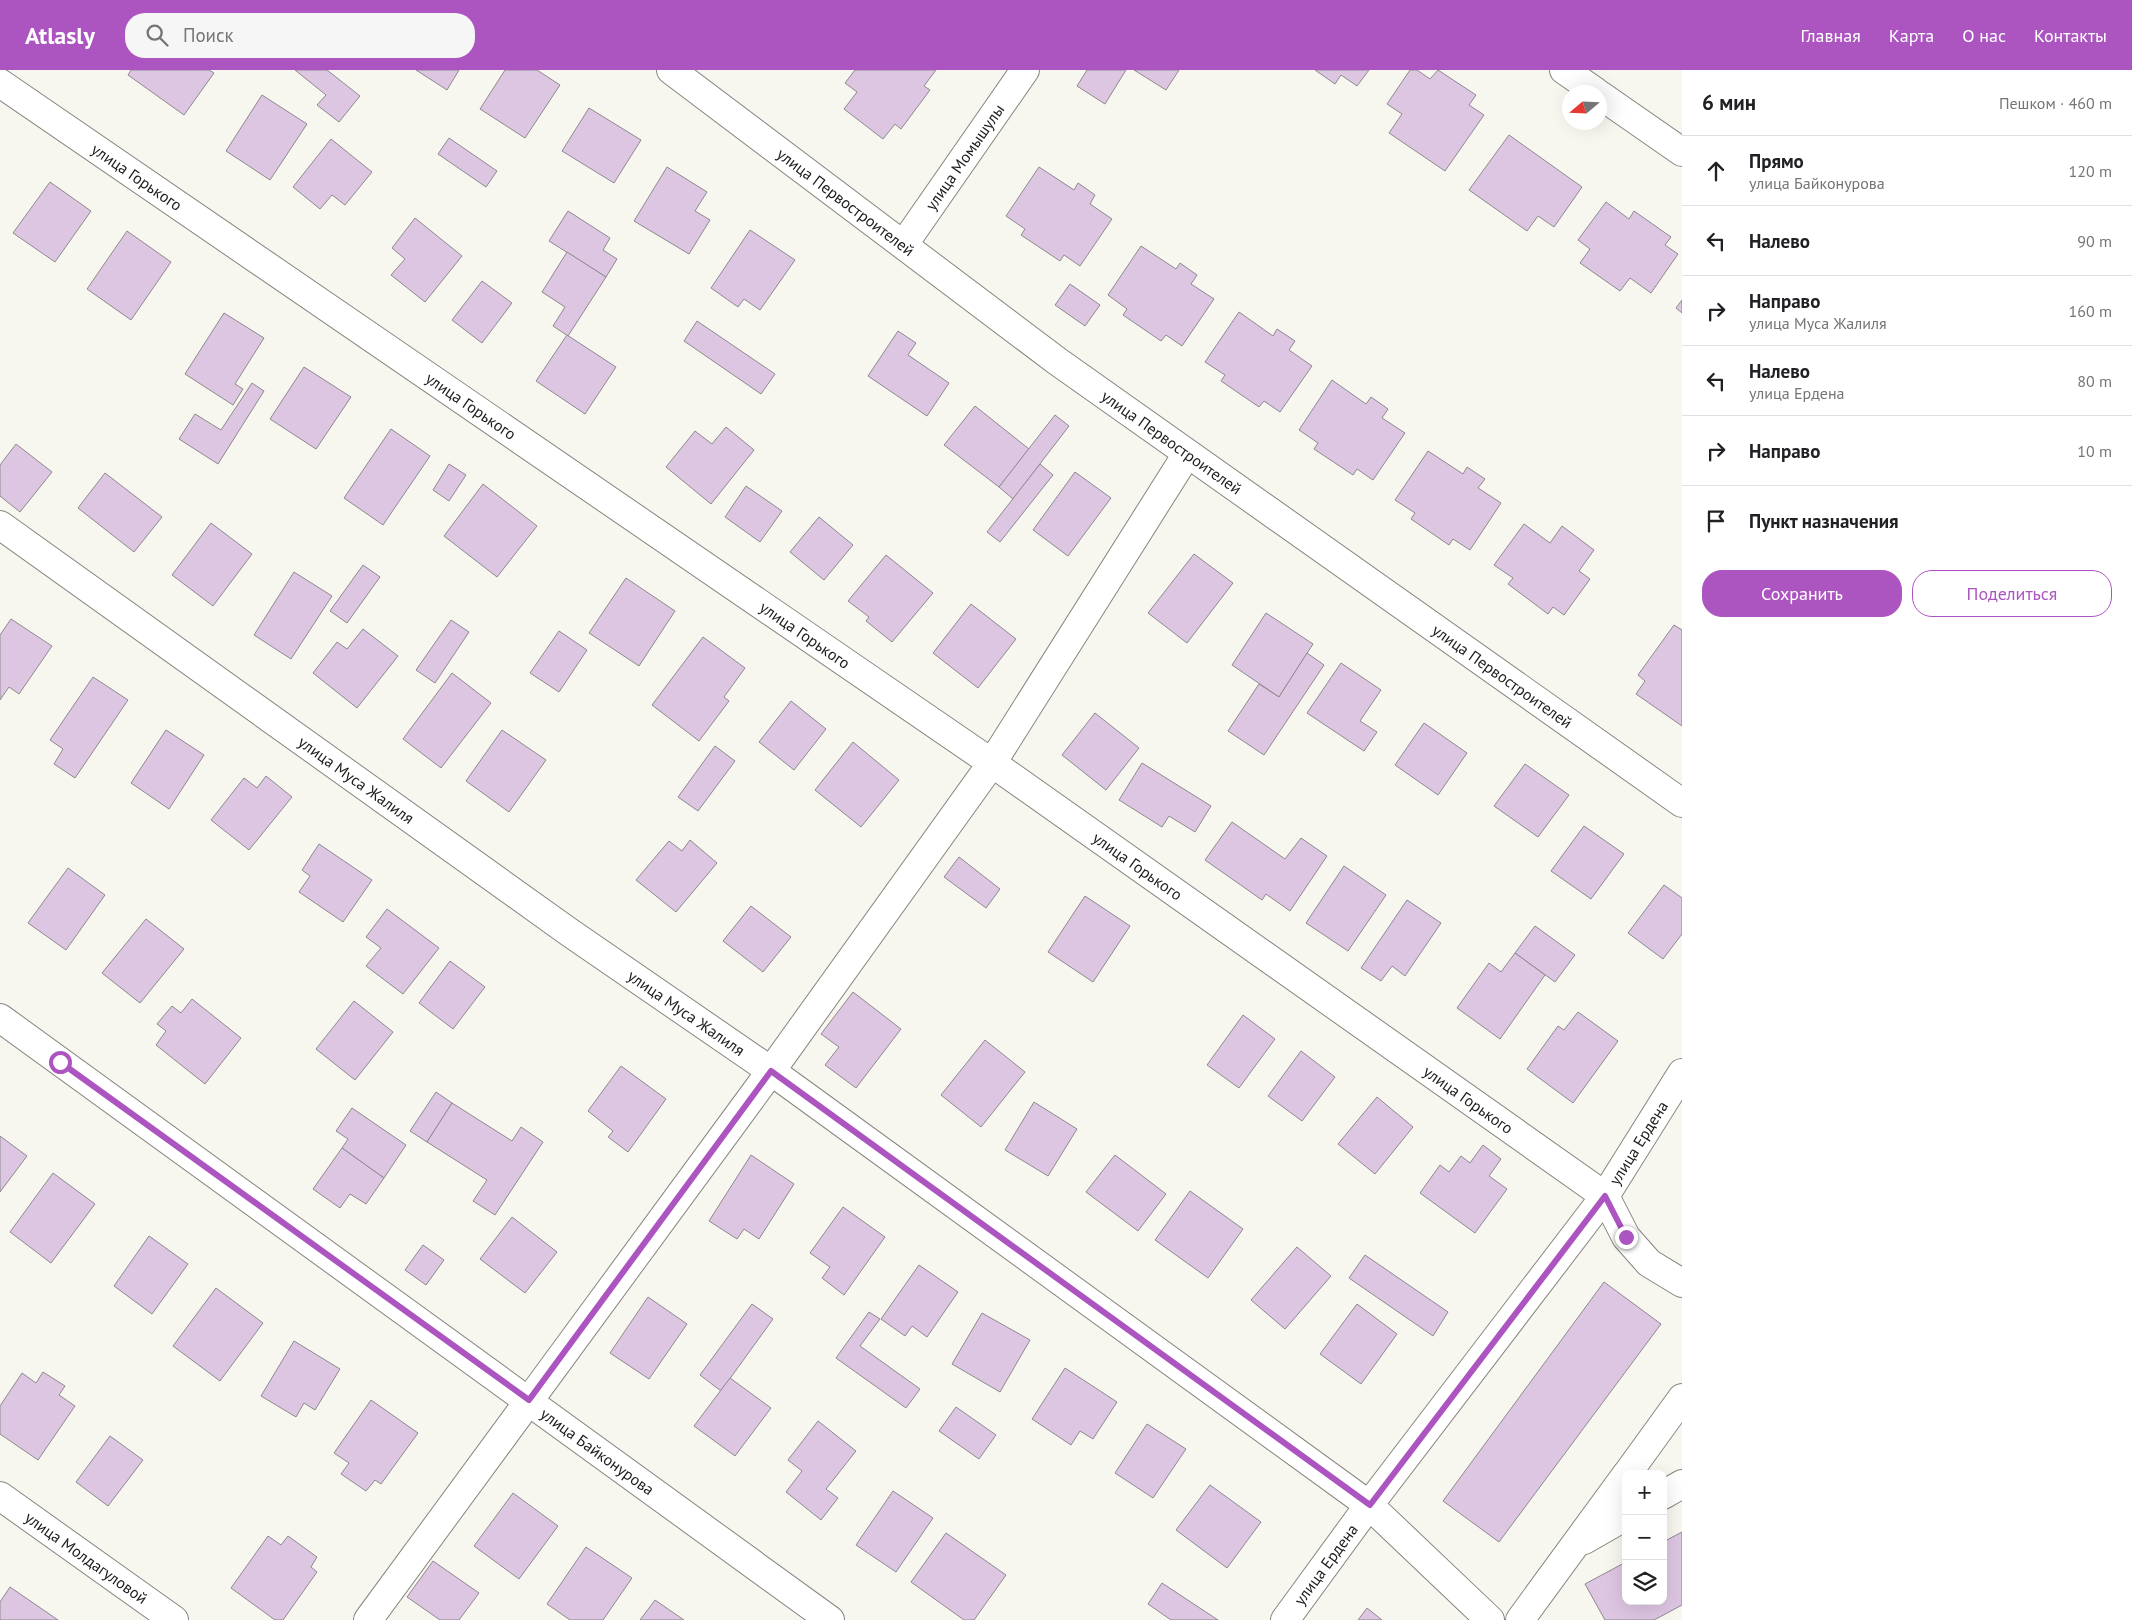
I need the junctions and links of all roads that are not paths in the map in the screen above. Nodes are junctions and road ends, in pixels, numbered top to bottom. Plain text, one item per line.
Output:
1 (671, 70) edge
2 (1025, 70) edge
3 (1564, 70) edge
4 (0, 83) edge
5 (1586, 85) edge
6 (1607, 100) edge
7 (1682, 152) edge
8 (904, 244) junction
9 (1188, 454) junction
10 (0, 525) edge
11 (992, 763) junction
12 (1682, 803) edge
13 (0, 1018) edge
14 (771, 1071) junction
15 (1682, 1073) edge
16 (1605, 1196) junction
17 (1682, 1283) edge
18 (1682, 1398) edge
19 (529, 1400) junction
20 (1630, 1470) edge
21 (1622, 1480) edge
22 (1682, 1484) edge
23 (1667, 1493) edge
24 (0, 1496) edge
25 (1370, 1505) junction
26 (1622, 1518) edge
27 (1575, 1544) junction
28 (174, 1620) edge
29 (368, 1620) edge
30 (830, 1620) edge
31 (1285, 1620) edge
32 (1490, 1620) edge
33 (1520, 1620) edge

1 - 8 street, улица Первостроителей
2 - 8 street, улица Момышулы
3 - 5 street
4 - 11 street, улица Горького
6 - 7 street
8 - 9 street, улица Первостроителей
9 - 11 street
9 - 12 street, улица Первостроителей
10 - 14 street, улица Муса Жалиля
11 - 14 street
11 - 16 street, улица Горького
13 - 19 street, улица Байконурова
14 - 19 street
14 - 25 street, улица Муса Жалиля
15 - 16 street, улица Ердена
16 - 17 street
16 - 25 street, улица Ердена
18 - 20 street
19 - 29 street
19 - 30 street, улица Байконурова
21 - 27 street
22 - 23 street
24 - 28 street, улица Молдагуловой
25 - 31 street, улица Ердена
25 - 32 street, улица Муса Жалиля
26 - 27 street
27 - 33 street

